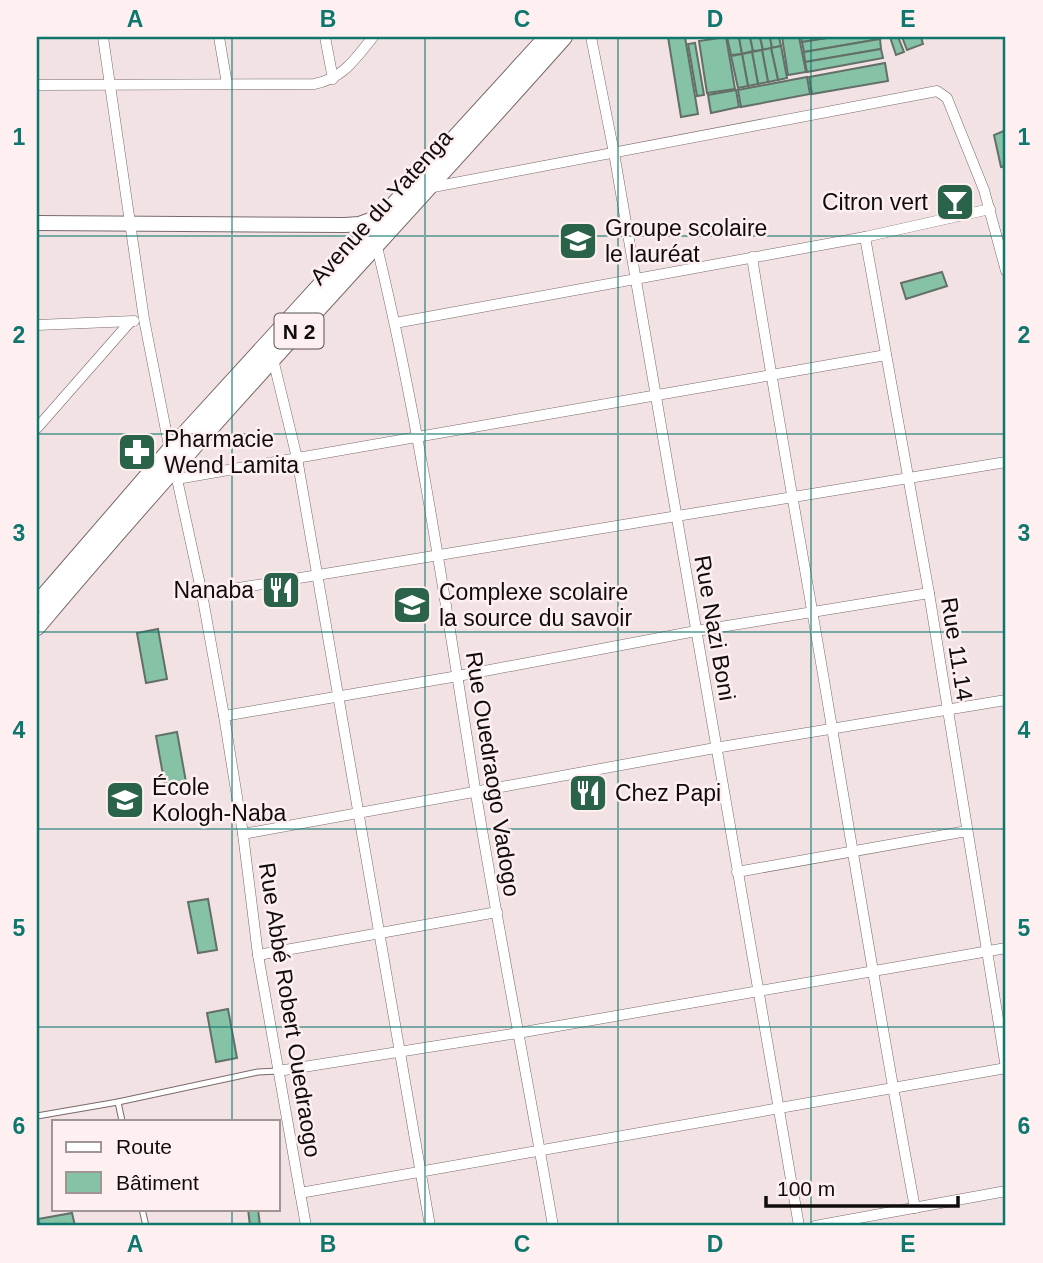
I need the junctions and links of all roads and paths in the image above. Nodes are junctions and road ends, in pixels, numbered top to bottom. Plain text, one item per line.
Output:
1 (103, 37) edge
2 (219, 37) edge
3 (325, 37) edge
4 (373, 37) edge
5 (547, 37) edge
6 (564, 37) edge
7 (591, 37) edge
8 (333, 79) junction
9 (111, 83) junction
10 (227, 84) junction
11 (37, 85) edge
12 (614, 153) junction
13 (428, 189) junction
14 (990, 209) junction
15 (385, 215) junction
16 (37, 223) edge
17 (130, 223) junction
18 (345, 225) junction
19 (866, 237) junction
20 (377, 247) junction
21 (354, 248) junction
22 (752, 257) junction
23 (1006, 271) edge
24 (635, 279) junction
25 (144, 319) junction
26 (130, 322) junction
27 (395, 323) junction
28 (37, 325) edge
29 (886, 355) junction
30 (273, 359) junction
31 (771, 375) junction
32 (655, 396) junction
33 (37, 428) edge
34 (418, 438) junction
35 (170, 450) junction
36 (297, 458) junction
37 (1006, 462) edge
38 (174, 474) junction
39 (907, 479) junction
40 (791, 498) junction
41 (676, 517) junction
42 (438, 556) junction
43 (316, 576) junction
44 (929, 593) junction
45 (202, 594) junction
46 (37, 604) edge
47 (813, 614) junction
48 (37, 627) edge
49 (696, 631) junction
50 (458, 676) junction
51 (338, 696) junction
52 (1006, 700) edge
53 (947, 710) junction
54 (224, 716) junction
55 (832, 729) junction
56 (715, 748) junction
57 (475, 790) junction
58 (358, 812) junction
59 (967, 831) junction
60 (243, 834) junction
61 (852, 850) junction
62 (737, 872) junction
63 (497, 912) junction
64 (379, 933) junction
65 (1006, 948) edge
66 (988, 951) junction
67 (258, 955) junction
68 (873, 971) junction
69 (758, 991) junction
70 (518, 1033) junction
71 (400, 1052) junction
72 (1006, 1068) edge
73 (278, 1071) junction
74 (893, 1089) junction
75 (118, 1102) junction
76 (778, 1110) junction
77 (37, 1116) edge
78 (122, 1120) edge
79 (540, 1151) junction
80 (420, 1171) junction
81 (1006, 1191) edge
82 (300, 1193) junction
83 (915, 1208) junction
84 (306, 1226) edge
85 (430, 1226) edge
86 (553, 1226) edge
87 (799, 1226) edge
88 (815, 1226) edge

1 - 9 street, Rue Abbé Robert Ouedraogo
2 - 10 street
3 - 8 street
4 - 8 street
5 - 15 main road, Avenue du Yatenga / N 2
6 - 13 main road, Avenue du Yatenga / N 2
7 - 12 street, Rue Nazi Boni
8 - 10 street
9 - 10 street
9 - 11 street
9 - 17 street, Rue Abbé Robert Ouedraogo
12 - 13 street
12 - 14 street
12 - 24 street, Rue Nazi Boni
13 - 20 main road, Avenue du Yatenga / N 2
14 - 19 street
14 - 23 street
15 - 18 street
15 - 21 main road, Avenue du Yatenga / N 2
16 - 17 street
17 - 18 street
17 - 25 street, Rue Abbé Robert Ouedraogo
18 - 21 street
19 - 22 street
19 - 29 street, Rue 11.14
20 - 27 street, Rue Ouedraogo Vadogo
20 - 30 main road, Avenue du Yatenga / N 2
21 - 35 main road, Avenue du Yatenga / N 2
22 - 24 street
22 - 31 street
24 - 27 street
24 - 32 street, Rue Nazi Boni
25 - 26 street
25 - 35 street, Rue Abbé Robert Ouedraogo
26 - 28 street
26 - 33 street
27 - 34 street, Rue Ouedraogo Vadogo
29 - 31 street
29 - 39 street, Rue 11.14
30 - 36 street
30 - 38 main road, Avenue du Yatenga / N 2
31 - 32 street
31 - 40 street
32 - 34 street
32 - 41 street, Rue Nazi Boni
34 - 36 street
34 - 42 street, Rue Ouedraogo Vadogo
35 - 38 street, Rue Abbé Robert Ouedraogo
35 - 46 main road, Avenue du Yatenga / N 2
36 - 38 street
36 - 43 street
37 - 39 street
38 - 45 street, Rue Abbé Robert Ouedraogo
38 - 48 main road, Avenue du Yatenga / N 2
39 - 40 street
39 - 44 street, Rue 11.14
40 - 41 street
40 - 47 street
41 - 42 street
41 - 49 street, Rue Nazi Boni
42 - 43 street
42 - 50 street, Rue Ouedraogo Vadogo
43 - 45 street
43 - 51 street
44 - 47 street
44 - 53 street, Rue 11.14
45 - 54 street, Rue Abbé Robert Ouedraogo
47 - 49 street
47 - 55 street
49 - 50 street
49 - 56 street, Rue Nazi Boni
50 - 51 street
50 - 57 street, Rue Ouedraogo Vadogo
51 - 54 street
51 - 58 street
52 - 53 street
53 - 55 street
53 - 59 street, Rue 11.14
54 - 60 street, Rue Abbé Robert Ouedraogo
55 - 56 street
55 - 61 street
56 - 57 street
56 - 62 street, Rue Nazi Boni
57 - 58 street
57 - 63 street, Rue Ouedraogo Vadogo
58 - 60 street
58 - 64 street
59 - 61 street
59 - 66 street, Rue 11.14
60 - 67 street, Rue Abbé Robert Ouedraogo
61 - 62 street
61 - 68 street
62 - 69 street, Rue Nazi Boni
63 - 64 street
63 - 70 street, Rue Ouedraogo Vadogo
64 - 67 street
64 - 71 street
65 - 66 street
66 - 68 street
66 - 72 street, Rue 11.14
67 - 73 street, Rue Abbé Robert Ouedraogo
68 - 69 street
68 - 74 street
69 - 70 street
69 - 76 street, Rue Nazi Boni
70 - 71 street
70 - 79 street, Rue Ouedraogo Vadogo
71 - 73 street
71 - 80 street
72 - 74 street
73 - 75 lane
73 - 82 street, Rue Abbé Robert Ouedraogo
74 - 76 street
74 - 83 street
75 - 77 lane
75 - 78 lane
76 - 79 street
76 - 87 street, Rue Nazi Boni
79 - 80 street
79 - 86 street, Rue Ouedraogo Vadogo
80 - 82 street
80 - 85 street
81 - 83 street
82 - 84 street, Rue Abbé Robert Ouedraogo
83 - 88 street

